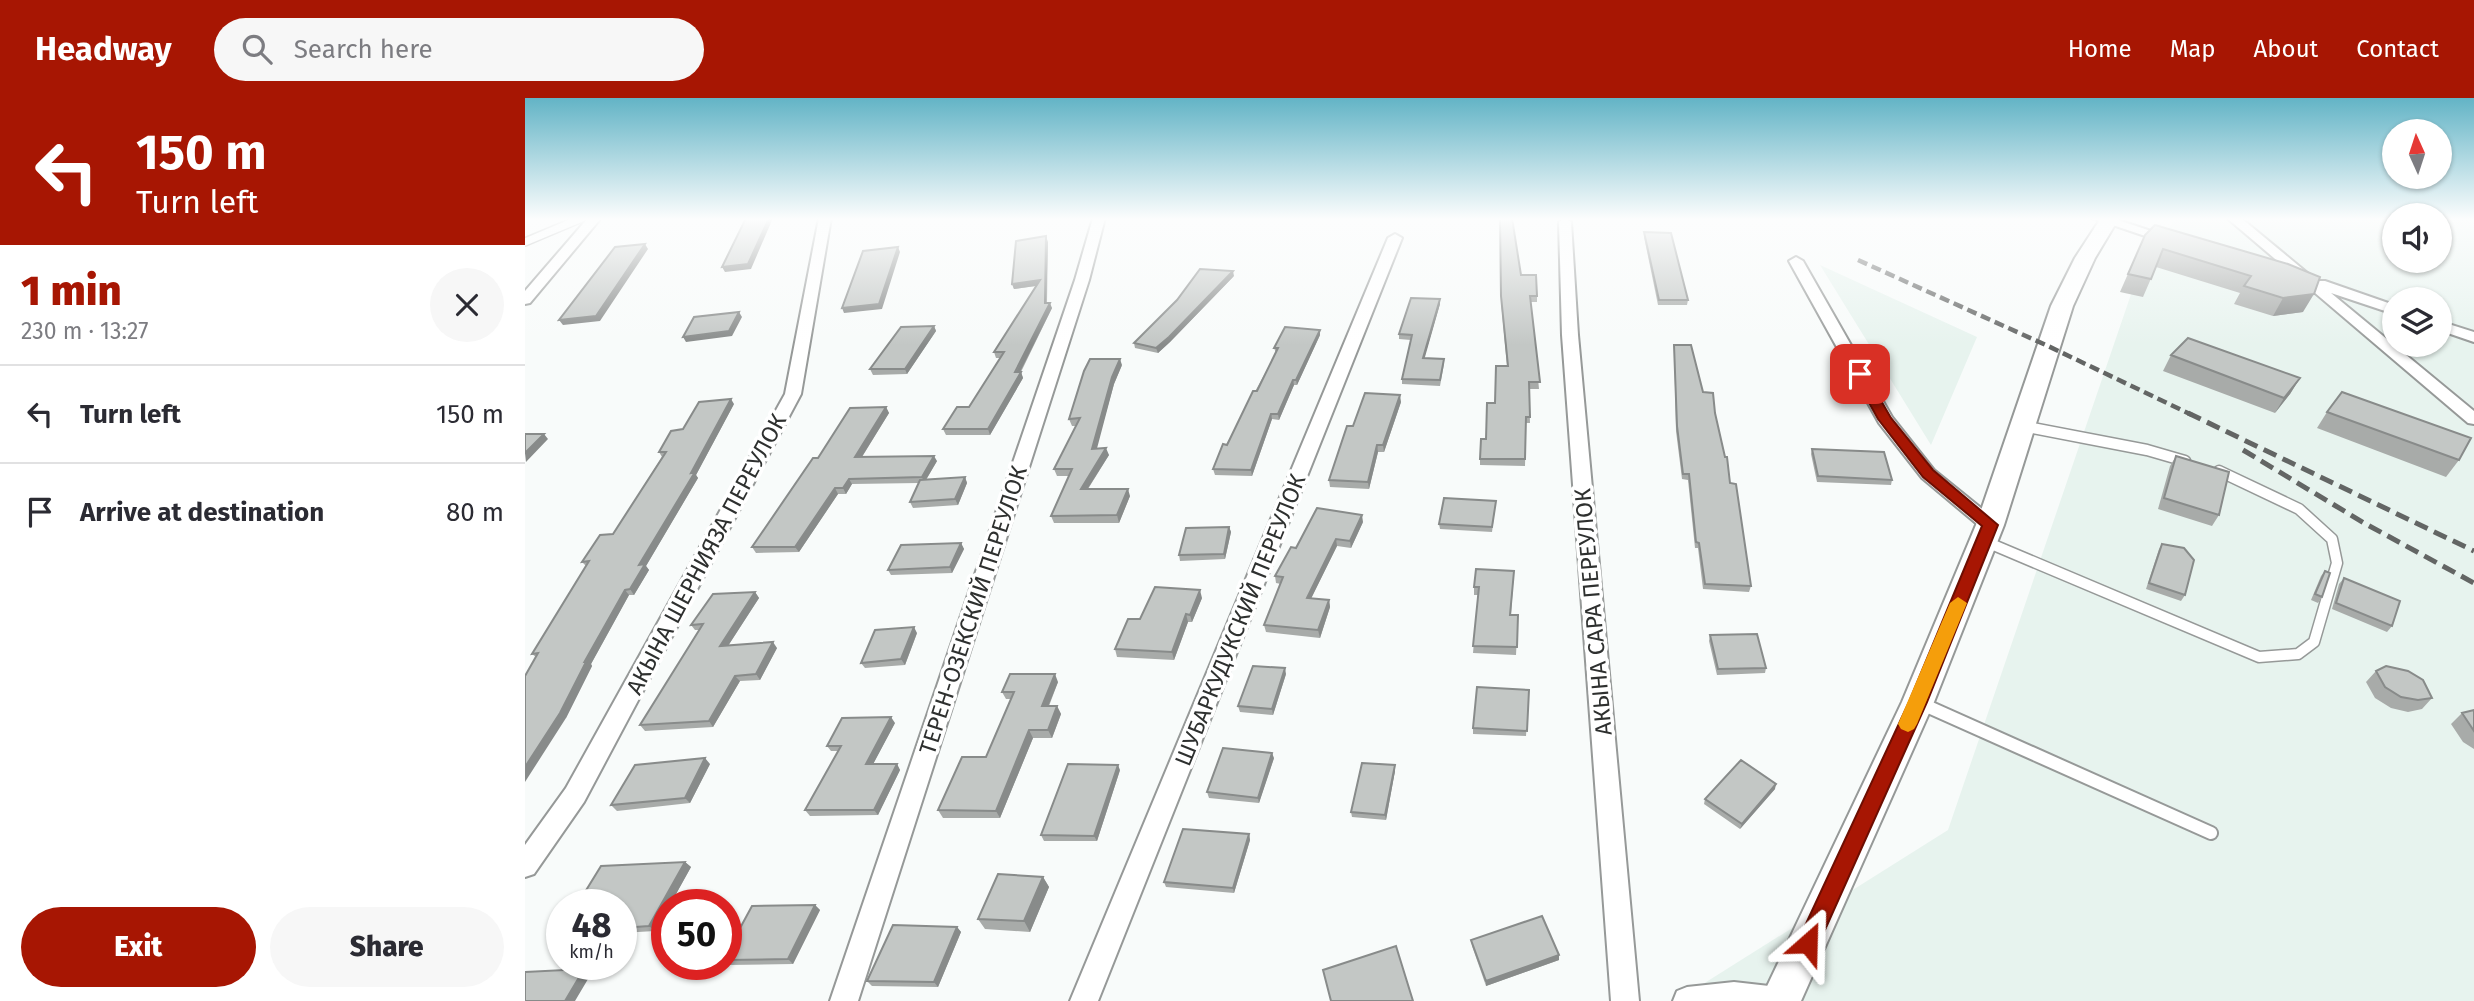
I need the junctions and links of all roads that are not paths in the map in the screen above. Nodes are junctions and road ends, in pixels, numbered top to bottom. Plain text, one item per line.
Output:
1 (559, 260) edge
2 (817, 260) edge
3 (1087, 260) edge
4 (1386, 260) edge
5 (1567, 260) edge
6 (2084, 260) edge
7 (2282, 260) edge
8 (1796, 261) dead end
9 (2277, 271) edge
10 (2303, 278) junction
11 (525, 300) edge
12 (2382, 306) edge
13 (2452, 330) edge
14 (2474, 337) edge
15 (2474, 419) edge
16 (2022, 426) junction
17 (2195, 464) edge
18 (2207, 467) edge
19 (1987, 533) junction
20 (1918, 702) junction
21 (2211, 834) dead end
22 (525, 866) edge
23 (843, 1001) edge
24 (1084, 1001) edge
25 (1625, 1001) edge
26 (1687, 1001) edge
27 (1779, 1001) edge

1 - 11 street
2 - 22 street, АКЫНА ШЕРНИЯЗА ПЕРЕУЛОК
3 - 23 street, ТЕРЕН-ОЗЕКСКИЙ ПЕРЕУЛОК
4 - 24 street, ШУБАРКУДУКСКИЙ ПЕРЕУЛОК
5 - 25 street, АКЫНА САРА ПЕРЕУЛОК
6 - 16 main road
7 - 10 street
8 - 19 street
9 - 10 street
10 - 12 street
10 - 15 street
13 - 14 street
16 - 17 lane
16 - 19 main road
18 - 19 lane
19 - 20 main road
20 - 21 lane
20 - 27 main road
26 - 27 street

